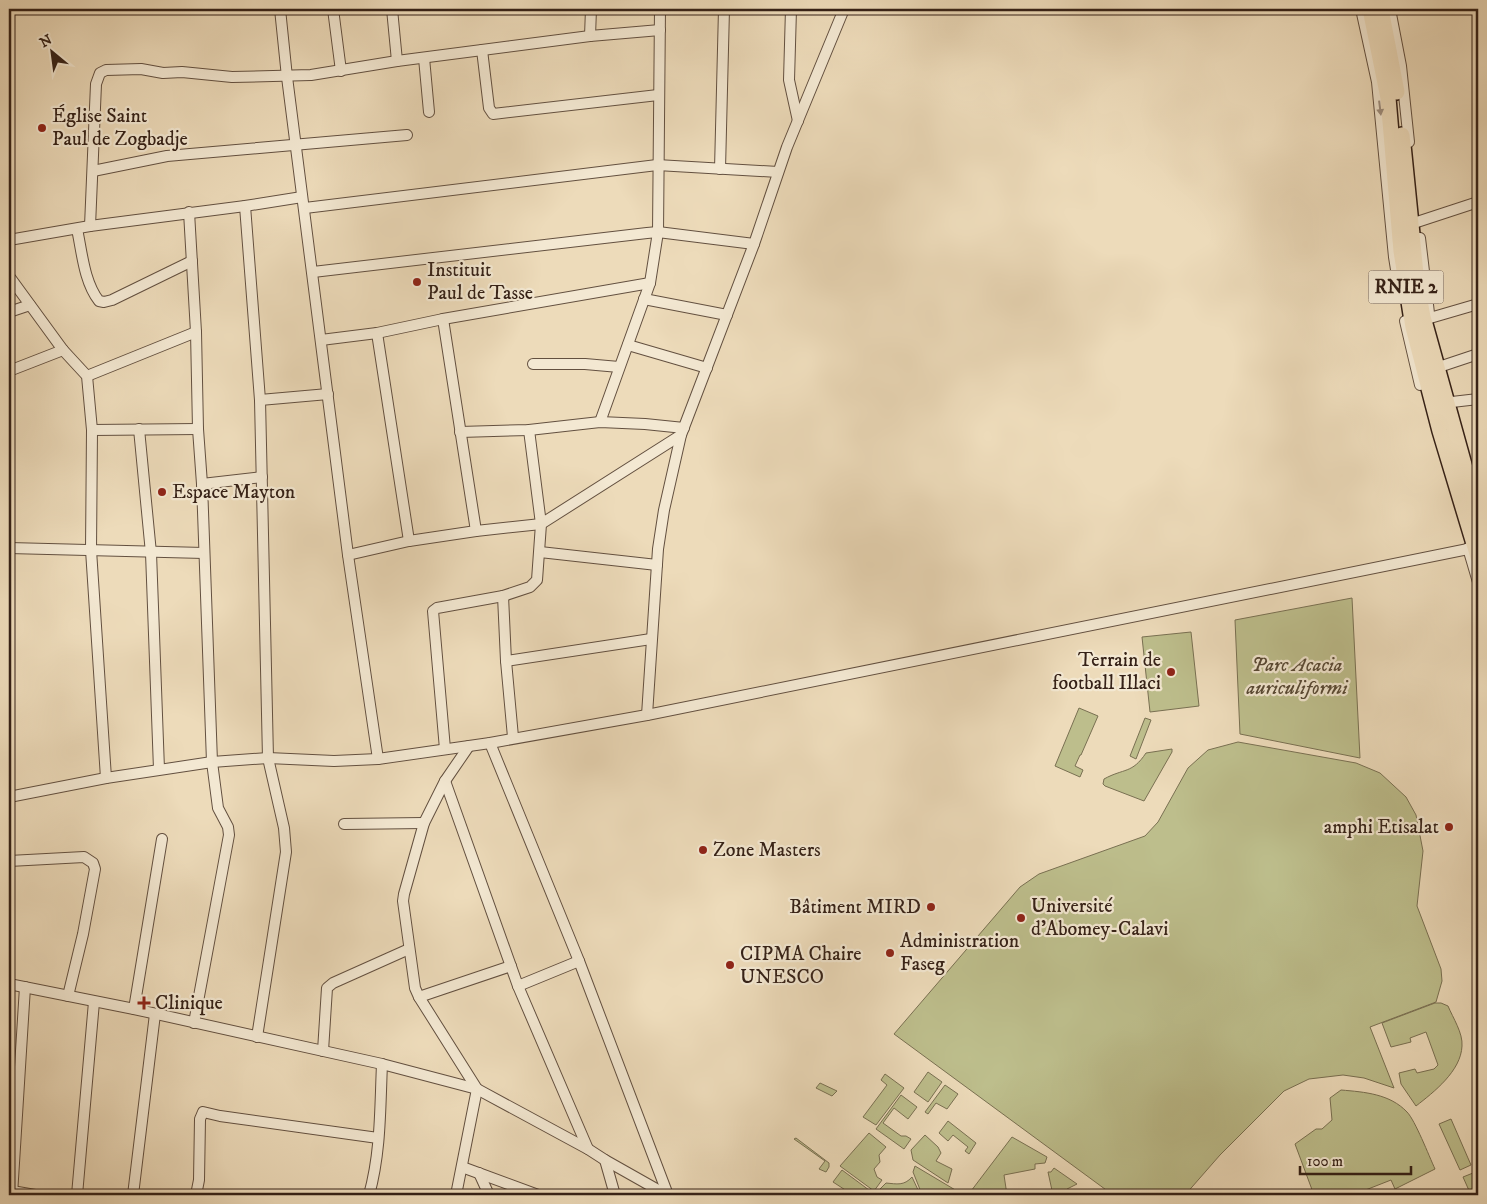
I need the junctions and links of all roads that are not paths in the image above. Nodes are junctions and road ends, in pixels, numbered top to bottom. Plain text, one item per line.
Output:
1 (280, 9) edge
2 (333, 9) edge
3 (392, 9) edge
4 (591, 9) edge
5 (660, 9) edge
6 (724, 9) edge
7 (791, 9) edge
8 (844, 9) edge
9 (1361, 9) edge
10 (1370, 9) edge
11 (1381, 9) edge
12 (1390, 9) edge
13 (660, 30) junction
14 (590, 36) junction
15 (482, 50) junction
16 (424, 58) junction
17 (397, 62) junction
18 (341, 71) junction
19 (287, 76) junction
20 (658, 95) junction
21 (429, 112) dead end
22 (798, 121) junction
23 (407, 134) dead end
24 (296, 146) junction
25 (657, 165) junction
26 (720, 169) junction
27 (93, 170) junction
28 (778, 172) junction
29 (302, 197) junction
30 (1478, 202) edge
31 (245, 206) junction
32 (305, 208) junction
33 (189, 212) junction
34 (1417, 222) junction
35 (90, 226) junction
36 (77, 229) junction
37 (658, 232) junction
38 (9, 240) edge
39 (754, 244) junction
40 (192, 261) junction
41 (312, 272) junction
42 (9, 276) edge
43 (650, 283) junction
44 (644, 299) junction
45 (1478, 304) edge
46 (30, 305) junction
47 (9, 312) edge
48 (727, 315) junction
49 (1430, 318) junction
50 (443, 319) junction
51 (196, 332) junction
52 (377, 333) junction
53 (320, 340) junction
54 (628, 345) junction
55 (63, 350) junction
56 (1478, 354) edge
57 (533, 364) dead end
58 (1442, 366) junction
59 (619, 367) junction
60 (706, 368) junction
61 (9, 371) edge
62 (87, 376) junction
63 (328, 394) junction
64 (1478, 399) edge
65 (260, 400) junction
66 (1452, 402) junction
67 (600, 422) junction
68 (139, 429) junction
69 (198, 429) junction
70 (92, 430) junction
71 (529, 430) junction
72 (682, 431) junction
73 (460, 432) junction
74 (262, 477) junction
75 (202, 484) junction
76 (1478, 490) edge
77 (1478, 515) edge
78 (542, 524) junction
79 (476, 531) junction
80 (409, 541) junction
81 (9, 548) edge
82 (91, 550) junction
83 (540, 552) junction
84 (151, 553) junction
85 (204, 553) junction
86 (1473, 553) edge
87 (348, 555) junction
88 (657, 565) junction
89 (1478, 582) edge
90 (503, 596) junction
91 (651, 639) junction
92 (506, 661) junction
93 (647, 715) junction
94 (513, 737) junction
95 (490, 742) junction
96 (469, 746) junction
97 (444, 749) junction
98 (268, 758) junction
99 (378, 759) junction
100 (212, 762) junction
101 (159, 769) junction
102 (106, 778) junction
103 (445, 781) junction
104 (9, 797) edge
105 (344, 824) dead end
106 (424, 824) junction
107 (162, 838) dead end
108 (9, 861) edge
109 (409, 949) junction
110 (579, 961) junction
111 (511, 966) junction
112 (9, 984) edge
113 (518, 986) junction
114 (25, 987) junction
115 (68, 996) junction
116 (420, 997) junction
117 (94, 1002) junction
118 (134, 1009) junction
119 (155, 1014) junction
120 (194, 1023) junction
121 (257, 1037) junction
122 (323, 1051) junction
123 (382, 1064) junction
124 (477, 1089) junction
125 (378, 1138) junction
126 (588, 1149) junction
127 (605, 1160) junction
128 (462, 1167) junction
129 (480, 1173) junction
130 (12, 1193) edge
131 (35, 1195) edge
132 (77, 1195) edge
133 (133, 1195) edge
134 (196, 1195) edge
135 (369, 1195) edge
136 (456, 1195) edge
137 (489, 1195) edge
138 (538, 1195) edge
139 (615, 1195) edge
140 (667, 1195) edge

1 - 19 street
2 - 18 street
3 - 17 street
4 - 14 street
5 - 13 street
6 - 26 street
7 - 22 street
8 - 22 street
9 -> 86 street
10 - 86 highway, RNIE 2 / RNIE 2
11 - 77 highway, RNIE 2 / RNIE 2
12 - 34 street
13 - 14 street
13 - 20 street
14 - 15 street
15 - 16 street
15 - 20 street
16 - 17 street
16 - 21 street
17 - 18 street
18 - 19 street
19 - 24 street
19 - 27 street
20 - 25 street
22 - 28 street
23 - 24 street
24 - 27 street
24 - 29 street
25 - 26 street
25 - 32 street
25 - 37 street
26 - 28 street
27 - 35 street
28 - 39 street
29 - 31 street
29 - 32 street
30 - 34 street
31 - 33 street
31 - 65 street
32 - 41 street
33 - 35 street
33 - 40 street
34 - 49 street
35 - 36 street
36 - 38 street
36 - 40 street
37 - 39 street
37 - 41 street
37 - 43 street
39 - 48 street
40 - 51 street
41 - 53 street
42 - 46 street
43 - 44 street
43 - 50 street
44 - 48 street
44 - 54 street
45 - 49 street
46 - 47 street
46 - 55 street
48 - 60 street
49 - 58 street
50 - 52 street
50 - 73 street
51 - 62 street
51 - 69 street
52 - 53 street
52 - 80 street
53 - 63 street
54 - 59 street
54 - 60 street
55 - 61 street
55 - 62 street
56 - 58 street
57 - 59 street
58 - 66 street
59 - 67 street
60 - 72 street
62 - 70 street
63 - 65 street
63 - 87 street
64 - 66 street
65 - 74 street
66 - 76 street
67 - 71 street
67 - 72 street
68 - 69 street
68 - 70 street
68 - 84 street
69 - 75 street
70 - 82 street
71 - 73 street
71 - 78 street
72 - 78 street
72 - 88 street
73 - 79 street
74 - 75 street
74 - 98 street
75 - 85 street
78 - 79 street
78 - 83 street
79 - 80 street
80 - 87 street
81 - 82 street
82 - 84 street
82 - 102 street
83 - 88 street
83 - 90 street
84 - 85 street
84 - 101 street
85 - 100 street
86 - 89 street
86 - 93 street
87 - 99 street
88 - 91 street
90 - 92 street
90 - 97 street
91 - 92 street
91 - 93 street
92 - 94 street
93 - 94 street
94 - 95 street
95 - 96 street
95 - 110 street
96 - 97 street
96 - 103 street
97 - 99 street
98 - 99 street
98 - 100 street
98 - 121 street
100 - 101 street
100 - 120 street
101 - 102 street
102 - 104 street
103 - 106 street
103 - 111 street
105 - 106 street
106 - 109 street
107 - 118 street
108 - 115 street
109 - 116 street
109 - 122 street
110 - 113 street
110 - 140 street
111 - 113 street
111 - 116 street
112 - 114 street
113 - 126 street
114 - 115 street
114 - 130 street
115 - 117 street
116 - 124 street
117 - 118 street
117 - 132 street
118 - 119 street
119 - 120 street
119 - 133 street
120 - 121 street
121 - 122 street
122 - 123 street
123 - 124 street
123 - 125 street
124 - 126 street
124 - 128 street
125 - 134 street
125 - 135 street
126 - 127 street
127 - 139 street
127 - 140 street
128 - 129 street
128 - 136 street
129 - 137 street
129 - 138 street
130 - 131 street

